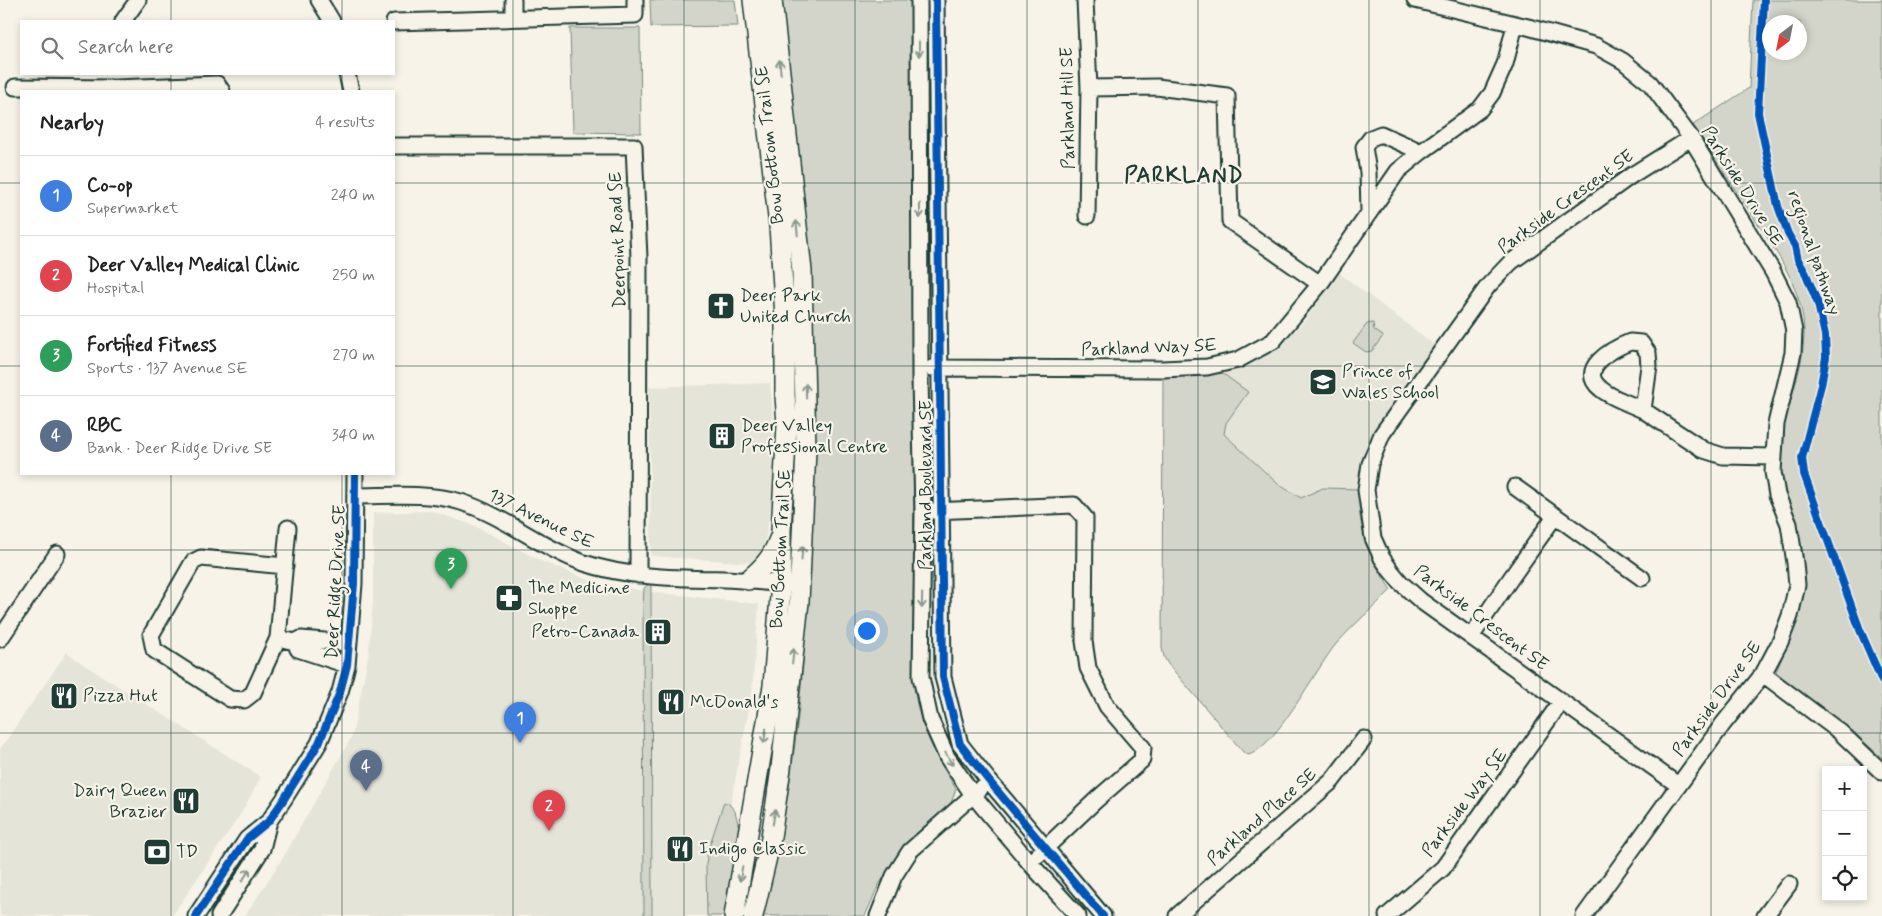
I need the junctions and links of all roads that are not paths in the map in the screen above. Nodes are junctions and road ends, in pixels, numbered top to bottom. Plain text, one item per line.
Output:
1 (138, 0) edge
2 (319, 0) edge
3 (513, 0) edge
4 (635, 0) edge
5 (753, 0) edge
6 (772, 0) edge
7 (919, 0) edge
8 (936, 0) edge
9 (1085, 0) edge
10 (1415, 0) edge
11 (513, 18) junction
12 (123, 20) edge
13 (331, 20) edge
14 (395, 22) edge
15 (1515, 24) junction
16 (347, 75) edge
17 (115, 84) edge
18 (15, 87) dead end
19 (1089, 88) junction
20 (221, 90) edge
21 (351, 90) edge
22 (1690, 138) junction
23 (395, 146) edge
24 (1421, 152) junction
25 (1369, 212) junction
26 (1087, 216) dead end
27 (1320, 284) junction
28 (920, 368) junction
29 (941, 369) junction
30 (1643, 410) junction
31 (1773, 457) junction
32 (355, 475) edge
33 (1515, 487) dead end
34 (355, 496) junction
35 (923, 511) junction
36 (941, 511) junction
37 (1556, 516) junction
38 (288, 528) dead end
39 (782, 531) junction
40 (57, 554) dead end
41 (284, 566) junction
42 (638, 574) junction
43 (1642, 578) dead end
44 (748, 580) junction
45 (791, 584) junction
46 (1471, 637) junction
47 (278, 638) junction
48 (0, 639) edge
49 (295, 642) junction
50 (348, 643) junction
51 (347, 665) junction
52 (1762, 674) junction
53 (1561, 702) junction
54 (1364, 739) dead end
55 (1882, 772) edge
56 (989, 782) junction
57 (1678, 786) junction
58 (973, 795) junction
59 (269, 821) junction
60 (1045, 848) junction
61 (1029, 862) junction
62 (1789, 884) dead end
63 (196, 916) edge
64 (219, 916) edge
65 (734, 916) edge
66 (753, 916) edge
67 (878, 916) edge
68 (1078, 916) edge
69 (1103, 916) edge
70 (1177, 916) edge
71 (1387, 916) edge
72 (1584, 916) edge
73 (1765, 916) edge

1 - 12 street
2 - 13 street
3 - 11 street
4 - 11 street
5 - 39 main road, Bow Bottom Trail SE
45 -> 6 main road, Bow Bottom Trail SE
7 -> 28 street, Parkland Boulevard SE
8 - 29 street, Parkland Boulevard SE
9 - 19 street, Parkland Hill SE
10 - 15 street, Parkside Drive SE
11 - 14 street
15 - 22 street, Parkside Drive SE
15 - 24 street, Parkland Way SE
16 - 21 street
17 - 18 street
17 - 20 street
19 - 26 street, Parkland Hill SE
19 - 27 street
22 - 31 street, Parkside Drive SE
22 - 46 street, Parkside Crescent SE
23 - 42 street, Deerpoint Road SE
24 - 25 street, Parkland Way SE
24 - 25 street
25 - 27 street, Parkland Way SE
27 - 29 street, Parkland Way SE
28 - 29 street, Parkland Way SE
28 - 35 street, Parkland Boulevard SE
29 - 36 street, Parkland Boulevard SE
30 - 30 street
30 - 31 street
31 - 52 street, Parkside Drive SE
32 - 34 street, Deer Ridge Drive SE
33 - 37 street
34 - 42 street, 137 Avenue SE
34 - 50 street, Deer Ridge Drive SE
35 - 36 street
35 -> 58 street, Parkland Boulevard SE
36 - 56 street, Parkland Boulevard SE
36 - 60 street
37 - 43 street
37 - 46 street
38 - 41 street
39 - 44 main road
39 - 45 main road, Bow Bottom Trail SE
40 - 48 street
41 - 47 street
41 - 47 street
42 - 44 street, 137 Avenue SE
44 - 45 street, 137 Avenue SE
45 -> 65 main road, Bow Bottom Trail SE
66 -> 45 main road, Bow Bottom Trail SE
46 - 53 street, Parkside Crescent SE
47 - 49 street
49 - 50 street
49 - 51 street
50 - 51 street, Deer Ridge Drive SE
51 - 59 street, Deer Ridge Drive SE
52 - 55 street
52 - 57 street, Parkside Drive SE
53 - 57 street, Parkside Crescent SE
53 - 71 street, Parkside Way SE
54 - 70 street, Parkland Place SE
56 - 58 street
56 - 60 street, Parkland Boulevard SE
57 - 72 street, Parkside Drive SE
58 - 61 street, Parkland Boulevard SE
58 - 67 street
59 - 63 street, Deer Ridge Drive SE
64 -> 59 street, Deer Ridge Drive SE
60 - 61 street
60 - 69 street, Parkland Boulevard SE
61 - 68 street, Parkland Boulevard SE
62 - 73 street

